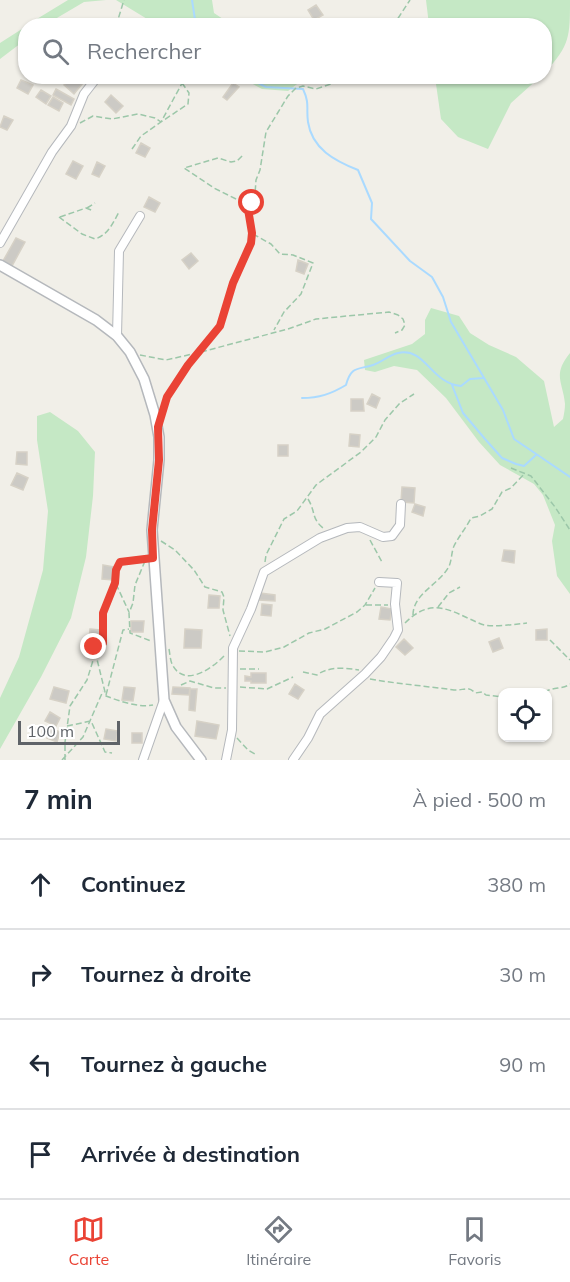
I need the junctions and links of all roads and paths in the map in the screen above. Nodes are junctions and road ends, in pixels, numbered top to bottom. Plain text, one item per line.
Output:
1 (124, 0) edge
2 (410, 0) edge
3 (118, 18) edge
4 (398, 18) edge
5 (92, 84) edge
6 (181, 84) edge
7 (183, 84) edge
8 (330, 84) edge
9 (160, 122) junction
10 (70, 126) junction
11 (132, 149) dead end
12 (243, 155) dead end
13 (95, 203) dead end
14 (86, 208) junction
15 (248, 209) junction
16 (94, 211) dead end
17 (119, 212) dead end
18 (140, 216) dead end
19 (252, 233) junction
20 (0, 243) edge
21 (0, 265) edge
22 (274, 331) junction
23 (395, 333) dead end
24 (117, 336) junction
25 (130, 352) junction
26 (199, 353) junction
27 (414, 394) dead end
28 (158, 427) junction
29 (511, 468) dead end
30 (525, 473) junction
31 (308, 498) junction
32 (400, 504) dead end
33 (363, 529) junction
34 (570, 530) edge
35 (329, 534) junction
36 (152, 536) junction
37 (150, 558) junction
38 (381, 562) dead end
39 (264, 572) junction
40 (379, 582) joint
41 (115, 583) junction
42 (460, 587) dead end
43 (395, 604) junction
44 (365, 605) junction
45 (438, 607) junction
46 (129, 613) junction
47 (413, 615) junction
48 (527, 622) dead end
49 (129, 629) junction
50 (398, 630) junction
51 (550, 640) dead end
52 (159, 644) junction
53 (233, 650) junction
54 (96, 653) junction
55 (570, 660) edge
56 (233, 668) junction
57 (259, 669) dead end
58 (303, 672) dead end
59 (363, 675) junction
60 (570, 684) edge
61 (552, 688) edge
62 (104, 690) junction
63 (106, 696) junction
64 (498, 696) edge
65 (164, 700) junction
66 (91, 721) junction
67 (66, 727) junction
68 (232, 734) junction
69 (112, 753) dead end
70 (255, 754) dead end
71 (64, 759) edge
72 (143, 760) edge
73 (201, 760) edge
74 (226, 760) edge
75 (293, 760) edge

1 - 3 path
2 - 4 path
5 - 10 street
6 - 9 path
7 - 9 path
8 - 15 path
9 - 10 path
9 - 11 path
10 - 20 street
12 - 15 path
13 - 14 path
14 - 16 path
14 - 17 path
15 - 19 path
18 - 24 street
19 - 22 path
19 - 26 path
21 - 24 street
22 - 23 path
22 - 26 path
24 - 25 street
25 - 26 path
25 - 28 street
26 - 28 path
27 - 31 path
28 - 36 street
29 - 30 path
30 - 34 path
30 - 47 path
31 - 35 path
31 - 39 path
32 - 33 street
33 - 35 street
33 - 38 path
35 - 39 street
36 - 37 street
36 - 53 path
37 - 41 path
37 - 46 path
37 - 52 street
39 - 53 street
40 - 43 street
40 - 44 path
41 - 46 path
41 - 54 path
42 - 45 path
43 - 44 path
43 - 50 street
44 - 53 path
45 - 47 path
45 - 48 path
46 - 49 path
47 - 50 path
49 - 52 path
49 - 63 path
50 - 59 street
51 - 55 path
52 - 53 path
52 - 65 street
53 - 56 street
54 - 62 path
54 - 67 path
56 - 57 path
56 - 68 street
58 - 59 path
59 - 64 path
59 - 75 street
60 - 61 path
62 - 63 path
62 - 66 path
63 - 65 path
65 - 72 street
65 - 73 street
66 - 67 path
66 - 69 path
66 - 71 path
67 - 71 path
68 - 70 path
68 - 74 street

